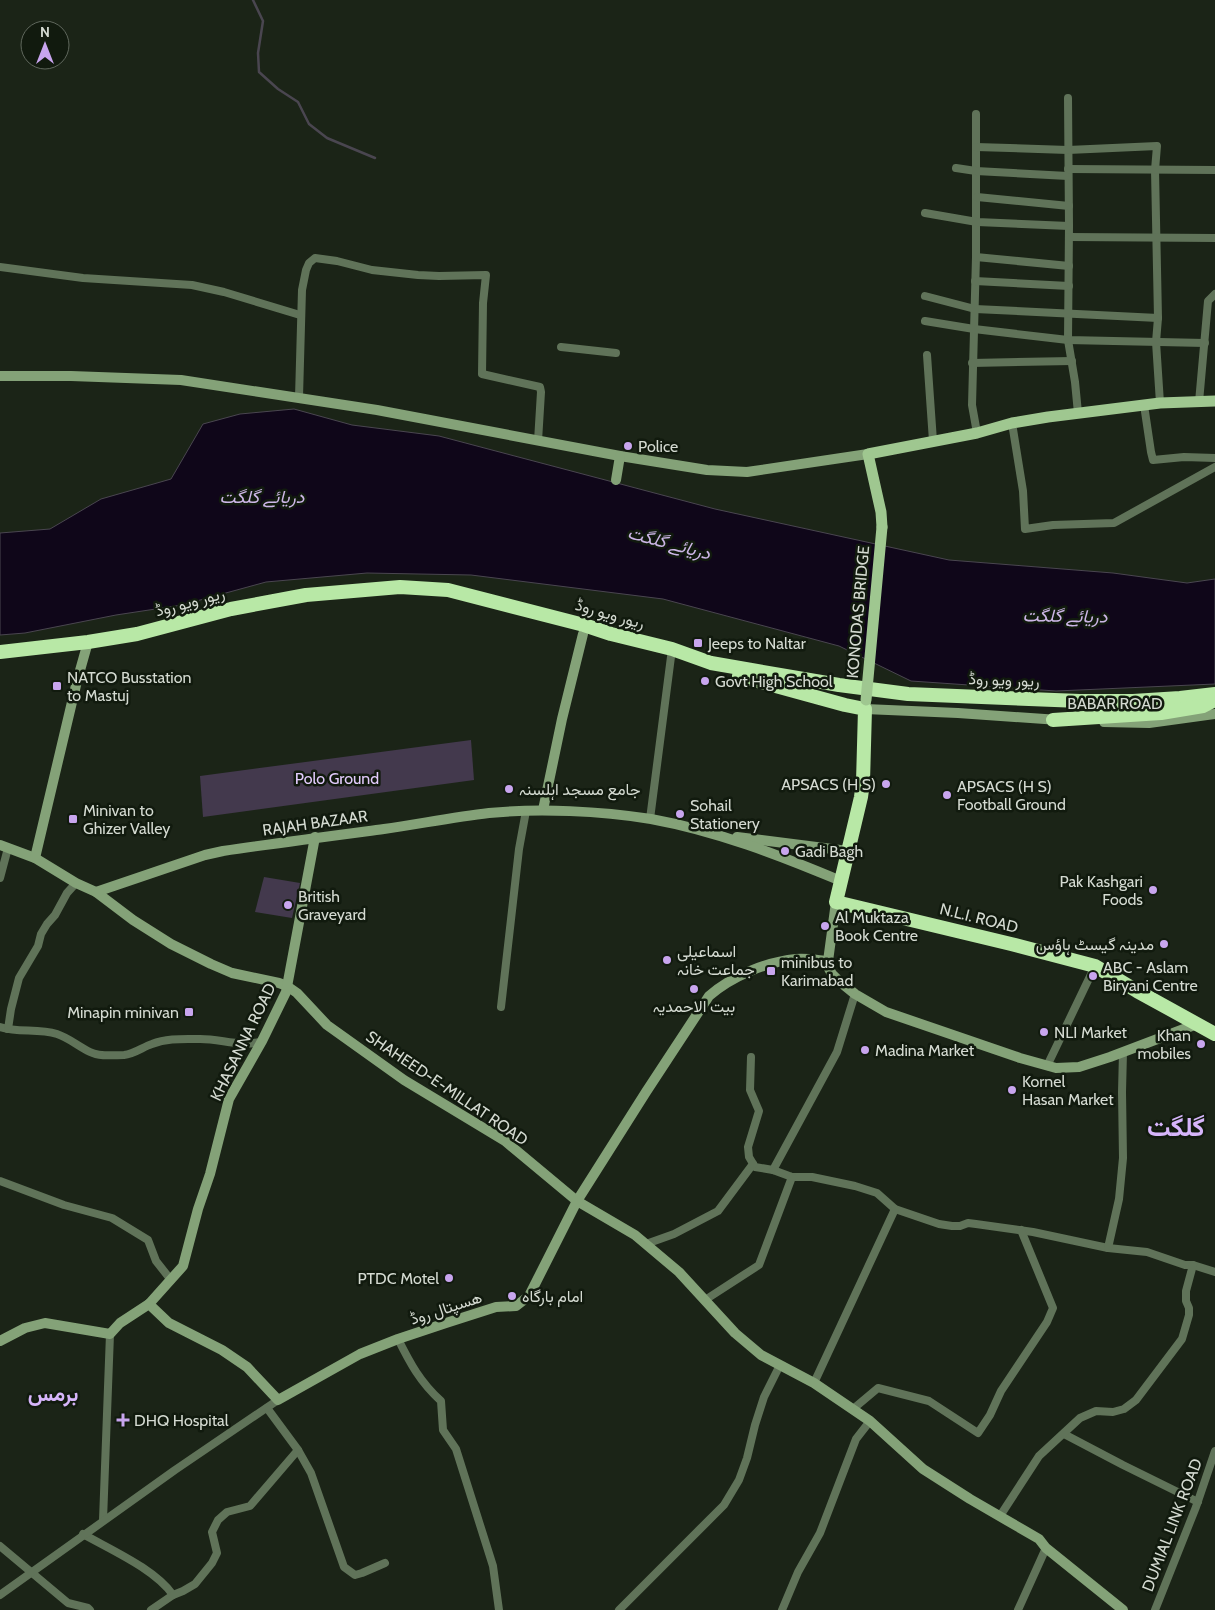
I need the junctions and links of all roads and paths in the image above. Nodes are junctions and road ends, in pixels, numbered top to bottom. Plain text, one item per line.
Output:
1 (1068, 98) dead end
2 (976, 114) dead end
3 (976, 147) junction
4 (1068, 150) junction
5 (956, 168) dead end
6 (1155, 170) junction
7 (1215, 170) edge
8 (976, 171) junction
9 (1068, 172) junction
10 (977, 197) junction
11 (1069, 206) junction
12 (925, 213) dead end
13 (977, 222) junction
14 (1069, 226) junction
15 (1068, 237) junction
16 (1156, 237) junction
17 (1215, 238) edge
18 (976, 257) junction
19 (1069, 266) junction
20 (0, 267) edge
21 (975, 281) junction
22 (1069, 286) junction
23 (1215, 294) edge
24 (925, 296) dead end
25 (975, 309) junction
26 (1069, 314) junction
27 (300, 315) junction
28 (1158, 318) junction
29 (925, 321) dead end
30 (974, 329) junction
31 (1068, 340) junction
32 (1156, 342) junction
33 (1205, 343) junction
34 (561, 347) dead end
35 (616, 353) dead end
36 (927, 356) dead end
37 (1072, 361) junction
38 (972, 363) junction
39 (0, 376) edge
40 (298, 397) junction
41 (1215, 401) edge
42 (1199, 402) junction
43 (1160, 403) junction
44 (1144, 405) junction
45 (1078, 413) junction
46 (1012, 423) junction
47 (977, 433) junction
48 (538, 441) junction
49 (933, 441) junction
50 (868, 454) junction
51 (620, 456) junction
52 (1215, 458) edge
53 (1215, 467) edge
54 (616, 480) dead end
55 (583, 634) dead end
56 (88, 642) junction
57 (672, 649) junction
58 (0, 652) edge
59 (711, 663) junction
60 (1215, 694) edge
61 (1215, 700) edge
62 (866, 705) junction
63 (1215, 714) edge
64 (1053, 720) junction
65 (543, 810) junction
66 (526, 811) junction
67 (650, 819) junction
68 (712, 834) junction
69 (315, 837) junction
70 (776, 842) junction
71 (4, 847) edge
72 (848, 851) junction
73 (774, 853) junction
74 (35, 858) junction
75 (0, 878) edge
76 (841, 881) junction
77 (76, 883) junction
78 (96, 892) junction
79 (836, 902) junction
80 (828, 961) junction
81 (1094, 966) junction
82 (287, 986) junction
83 (855, 994) junction
84 (501, 1007) dead end
85 (1197, 1024) junction
86 (4, 1028) edge
87 (1215, 1034) edge
88 (262, 1041) junction
89 (1123, 1052) junction
90 (751, 1057) dead end
91 (1047, 1066) junction
92 (753, 1164) junction
93 (773, 1170) junction
94 (792, 1177) junction
95 (0, 1181) edge
96 (577, 1201) junction
97 (895, 1209) junction
98 (1021, 1230) junction
99 (646, 1244) junction
100 (1108, 1248) junction
101 (1193, 1265) junction
102 (1215, 1272) edge
103 (171, 1280) junction
104 (705, 1300) junction
105 (149, 1304) junction
106 (110, 1334) junction
107 (398, 1339) junction
108 (0, 1341) edge
109 (780, 1365) junction
110 (814, 1383) junction
111 (278, 1400) junction
112 (268, 1408) junction
113 (852, 1408) junction
114 (870, 1421) junction
115 (1064, 1434) junction
116 (298, 1450) junction
117 (1215, 1450) edge
118 (1198, 1502) junction
119 (1000, 1516) junction
120 (103, 1520) junction
121 (84, 1534) junction
122 (0, 1546) edge
123 (1046, 1548) junction
124 (385, 1563) dead end
125 (30, 1572) junction
126 (0, 1595) edge
127 (173, 1595) junction
128 (90, 1610) edge
129 (151, 1610) edge
130 (499, 1610) edge
131 (619, 1610) edge
132 (782, 1610) edge
133 (1018, 1610) edge
134 (1123, 1610) edge
135 (1155, 1610) edge

1 - 4 street
2 - 3 street
3 - 4 street
3 - 8 street
4 - 6 street
4 - 9 street
5 - 8 street
6 - 7 street
6 - 9 street
6 - 16 street
8 - 9 street
8 - 10 street
9 - 11 street
10 - 11 street
10 - 13 street
11 - 14 street
12 - 13 street
13 - 14 street
13 - 18 street
14 - 15 street
15 - 16 street
15 - 19 street
16 - 17 street
16 - 28 street
18 - 19 street
18 - 21 street
19 - 22 street
20 - 27 street
21 - 22 street
21 - 25 street
22 - 26 street
23 - 33 street
24 - 25 street
25 - 26 street
25 - 30 street
26 - 28 street
26 - 31 street
27 - 40 street
27 - 48 street
28 - 32 street
29 - 30 street
30 - 31 street
30 - 38 street
31 - 32 street
31 - 37 street
32 - 33 street
32 - 43 street
33 - 42 street
34 - 35 street
36 - 49 street
37 - 38 street
37 - 45 street
38 - 47 street
39 - 40 main road
40 - 48 main road
41 - 42 main road
42 - 43 main road
43 - 44 main road
44 - 45 main road
44 - 52 street
45 - 46 main road
46 - 47 main road
46 - 53 street
47 - 49 main road
48 - 51 main road
49 - 50 main road
50 - 51 main road
50 - 62 main road, KONODAS BRIDGE, bridge
51 - 54 main road
55 - 65 main road
56 - 57 highway, ریور ویو روڈ
56 - 58 highway, ریور ویو روڈ
56 - 74 main road
57 - 59 highway, ریور ویو روڈ
57 - 67 street
59 - 60 highway, ریور ویو روڈ
59 - 62 highway
61 - 64 highway
62 - 64 main road, BABAR ROAD
62 - 72 highway
63 - 64 main road, BABAR ROAD
65 - 66 main road, RAJAH BAZAAR
65 - 67 main road, RAJAH BAZAAR
66 - 69 main road, RAJAH BAZAAR
66 - 84 street
67 - 68 main road, RAJAH BAZAAR
68 - 70 main road
68 - 73 main road
69 - 78 main road, RAJAH BAZAAR
69 - 82 main road, KHASANNA ROAD
70 - 72 main road
70 - 73 main road
71 - 74 main road, SHAHEED-E-MILLAT ROAD
71 - 75 street
72 - 76 highway
73 - 76 main road
74 - 77 main road, SHAHEED-E-MILLAT ROAD
76 - 79 highway
77 - 78 main road, SHAHEED-E-MILLAT ROAD
77 - 86 street
78 - 82 main road, SHAHEED-E-MILLAT ROAD
79 - 80 main road
79 - 81 highway, N.L.I. ROAD
80 - 83 main road
80 - 96 main road, ھسپتال روڈ
81 - 85 highway, N.L.I. ROAD
81 - 91 street
82 - 88 main road, KHASANNA ROAD
82 - 96 main road, SHAHEED-E-MILLAT ROAD
83 - 91 main road
83 - 93 street
85 - 87 highway, N.L.I. ROAD
85 - 89 main road
86 - 88 street
88 - 103 main road, KHASANNA ROAD
89 - 91 main road
89 - 100 street
90 - 92 street
92 - 93 street
92 - 99 street
93 - 94 street
94 - 97 street
94 - 104 street
95 - 103 street
96 - 99 main road, SHAHEED-E-MILLAT ROAD
96 - 107 main road, ھسپتال روڈ
97 - 98 street
97 - 110 street
98 - 100 street
98 - 113 street
99 - 104 main road, SHAHEED-E-MILLAT ROAD
100 - 101 street
101 - 102 street
101 - 115 street
103 - 105 main road, KHASANNA ROAD
104 - 109 main road, SHAHEED-E-MILLAT ROAD
105 - 106 main road, KHASANNA ROAD
105 - 111 main road
106 - 108 main road
106 - 120 street
107 - 111 main road, ھسپتال روڈ
107 - 130 street
109 - 110 main road, SHAHEED-E-MILLAT ROAD
109 - 131 street
110 - 113 main road, SHAHEED-E-MILLAT ROAD
111 - 112 street
112 - 116 street
112 - 120 street
113 - 114 main road, SHAHEED-E-MILLAT ROAD
114 - 119 main road, SHAHEED-E-MILLAT ROAD
114 - 132 street
115 - 118 street
115 - 119 street
116 - 124 street
116 - 127 street
117 - 118 street, DUMIAL LINK ROAD
118 - 135 street, DUMIAL LINK ROAD
119 - 123 main road, SHAHEED-E-MILLAT ROAD
120 - 121 street
121 - 125 street
121 - 127 street
122 - 125 street
123 - 133 street
123 - 134 main road, SHAHEED-E-MILLAT ROAD
125 - 126 street
125 - 128 street
127 - 129 street

